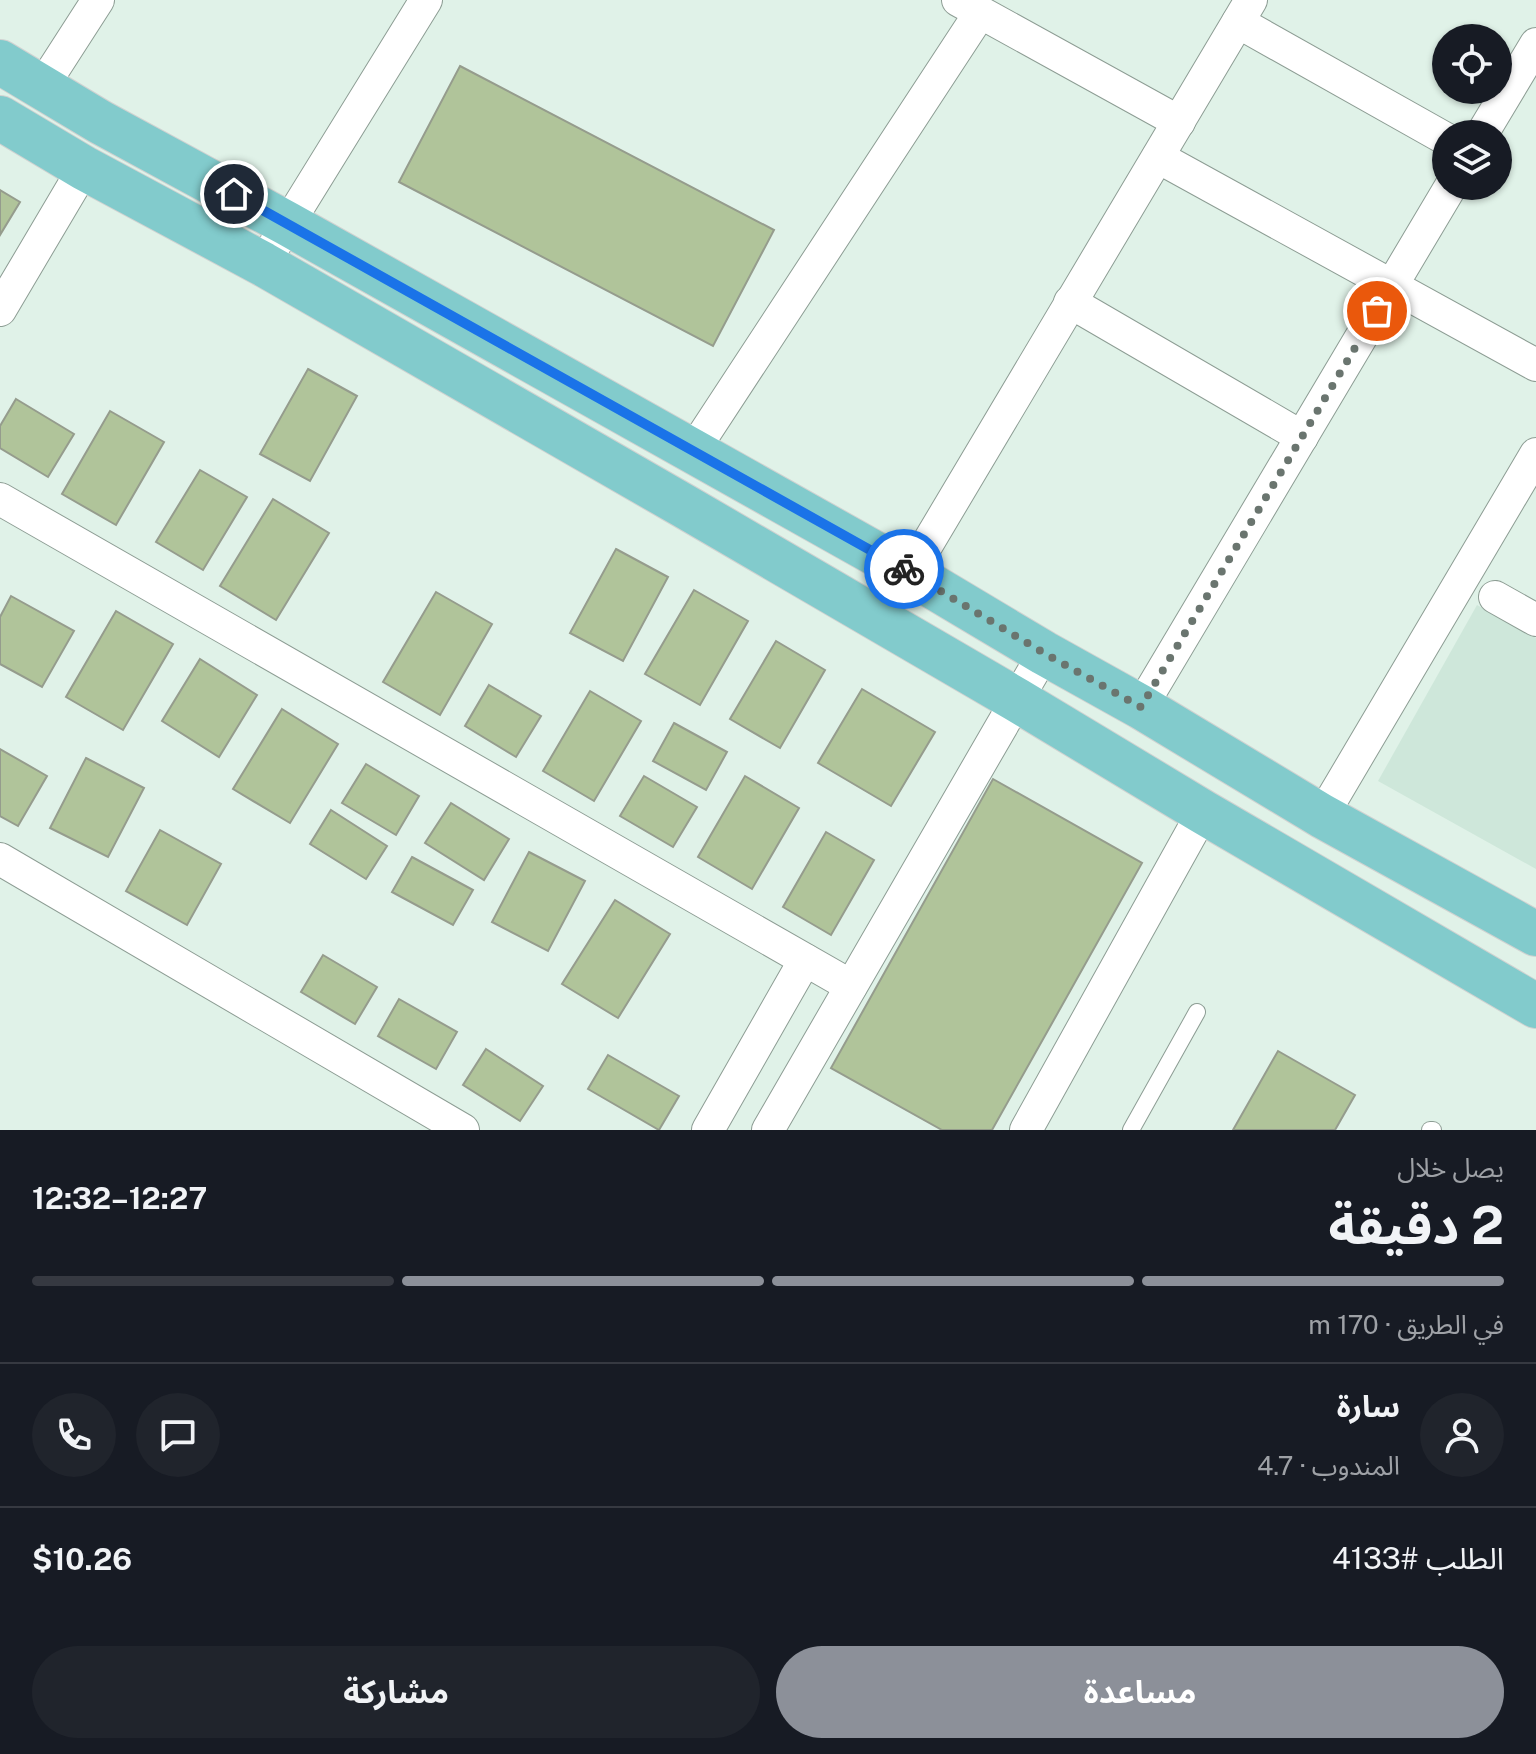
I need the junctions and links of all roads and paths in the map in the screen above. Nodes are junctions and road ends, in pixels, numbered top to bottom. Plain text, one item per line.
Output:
1 (98, 0) edge
2 (426, 0) edge
3 (969, 6) edge
4 (1244, 11) edge
5 (1536, 44) edge
6 (0, 62) edge
7 (42, 87) junction
8 (0, 118) edge
9 (1490, 120) edge
10 (1179, 122) junction
11 (1432, 130) edge
12 (1158, 157) junction
13 (84, 168) junction
14 (1443, 200) edge
15 (288, 224) junction
16 (263, 264) junction
17 (1392, 285) junction
18 (1070, 302) junction
19 (0, 310) edge
20 (1536, 365) edge
21 (1302, 437) junction
22 (693, 451) junction
23 (1536, 454) edge
24 (0, 499) edge
25 (910, 573) junction
26 (1495, 597) dead end
27 (1536, 620) edge
28 (1044, 653) junction
29 (1017, 700) junction
30 (1141, 707) junction
31 (1203, 812) junction
32 (1322, 816) junction
33 (1, 861) edge
34 (1536, 934) edge
35 (805, 960) junction
36 (851, 986) junction
37 (1536, 1006) edge
38 (1197, 1012) dead end
39 (463, 1130) edge
40 (708, 1130) edge
41 (768, 1130) edge
42 (1026, 1130) edge
43 (1131, 1130) edge

1 - 7 street
2 - 15 street
3 - 10 street
3 - 22 street
4 - 10 street
4 - 11 street
5 - 9 street
6 - 7 main road
7 - 15 main road
8 - 13 main road
10 - 12 street
12 - 17 street
12 - 18 street
13 - 16 main road
13 - 19 street
14 - 17 street
15 - 16 street
15 - 22 main road
16 - 29 main road
17 - 20 street
17 - 21 street
18 - 21 street
18 - 25 street
21 - 30 street
22 - 25 main road
23 - 32 street
24 - 35 street
25 - 28 main road
26 - 27 street
28 - 29 street
28 - 30 main road
29 - 31 main road
29 - 36 street
30 - 32 main road
31 - 37 main road
31 - 42 street
32 - 34 main road
33 - 39 street
35 - 36 street
35 - 40 street
36 - 41 street
38 - 43 lane

